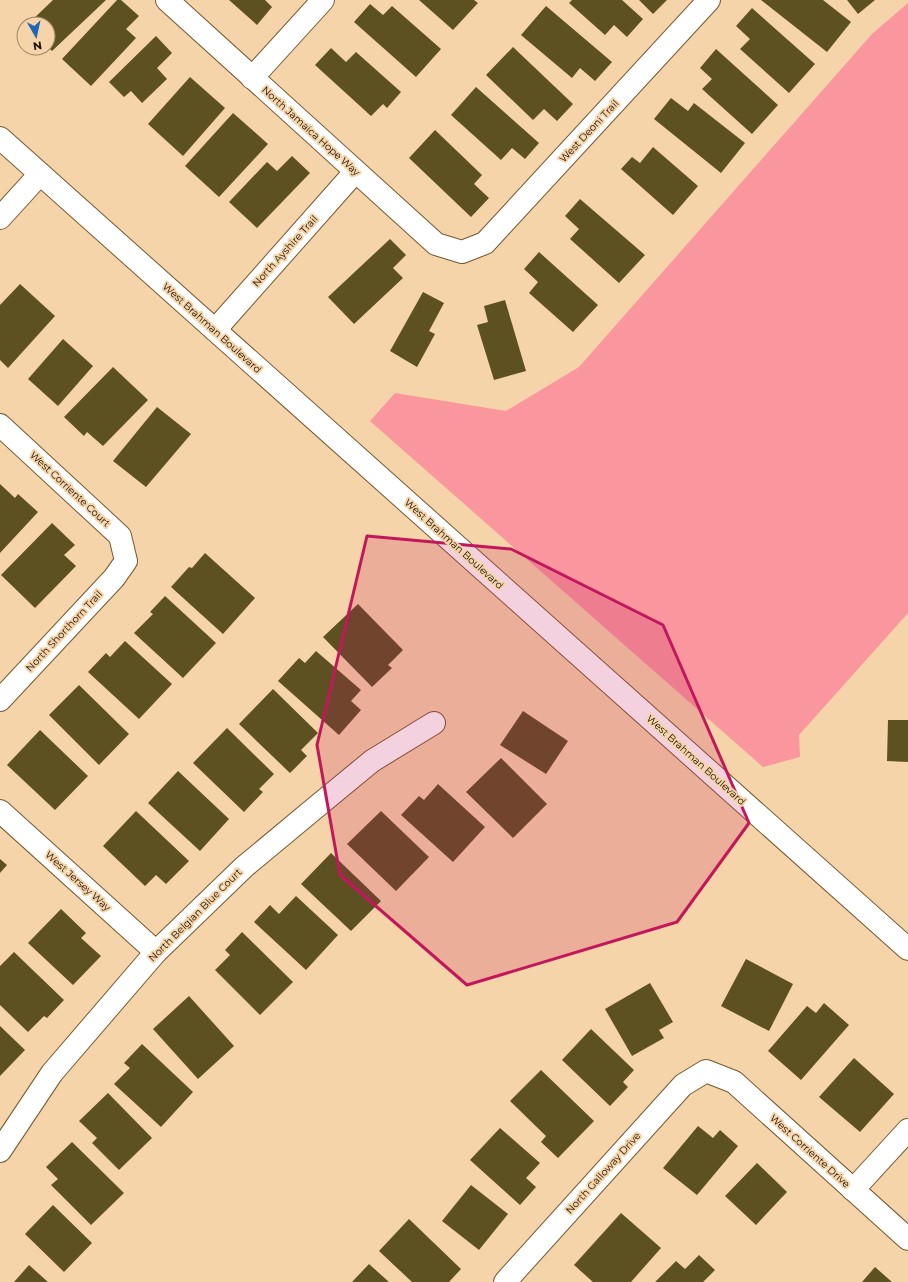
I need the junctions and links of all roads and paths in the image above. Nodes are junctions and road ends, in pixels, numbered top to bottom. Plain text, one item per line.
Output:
1 (166, 0) edge
2 (323, 0) edge
3 (709, 0) edge
4 (252, 78) junction
5 (0, 138) edge
6 (355, 172) junction
7 (40, 174) junction
8 (0, 218) edge
9 (462, 252) joint
10 (215, 330) junction
11 (0, 425) edge
12 (126, 561) joint
13 (0, 700) edge
14 (434, 723) dead end
15 (0, 810) edge
16 (908, 950) edge
17 (156, 952) junction
18 (706, 1071) joint
19 (908, 1130) edge
20 (0, 1151) edge
21 (853, 1190) junction
22 (908, 1239) edge
23 (512, 1280) edge

1 - 4 street, North Jamaica Hope Way
2 - 4 street
3 - 9 street, West Deoni Trail
4 - 6 street, North Jamaica Hope Way
5 - 7 street, West Brahman Boulevard
6 - 9 street, North Jamaica Hope Way
6 - 10 street, North Ayshire Trail
7 - 8 street
7 - 10 street, West Brahman Boulevard
10 - 16 street, West Brahman Boulevard
11 - 12 street, West Corriente Court
12 - 13 street, North Shorthorn Trail
14 - 17 street, North Belgian Blue Court
15 - 17 street, West Jersey Way
17 - 20 street, North Belgian Blue Court
18 - 21 street, West Corriente Drive
18 - 23 street, North Galloway Drive
19 - 21 street
21 - 22 street, West Corriente Drive

